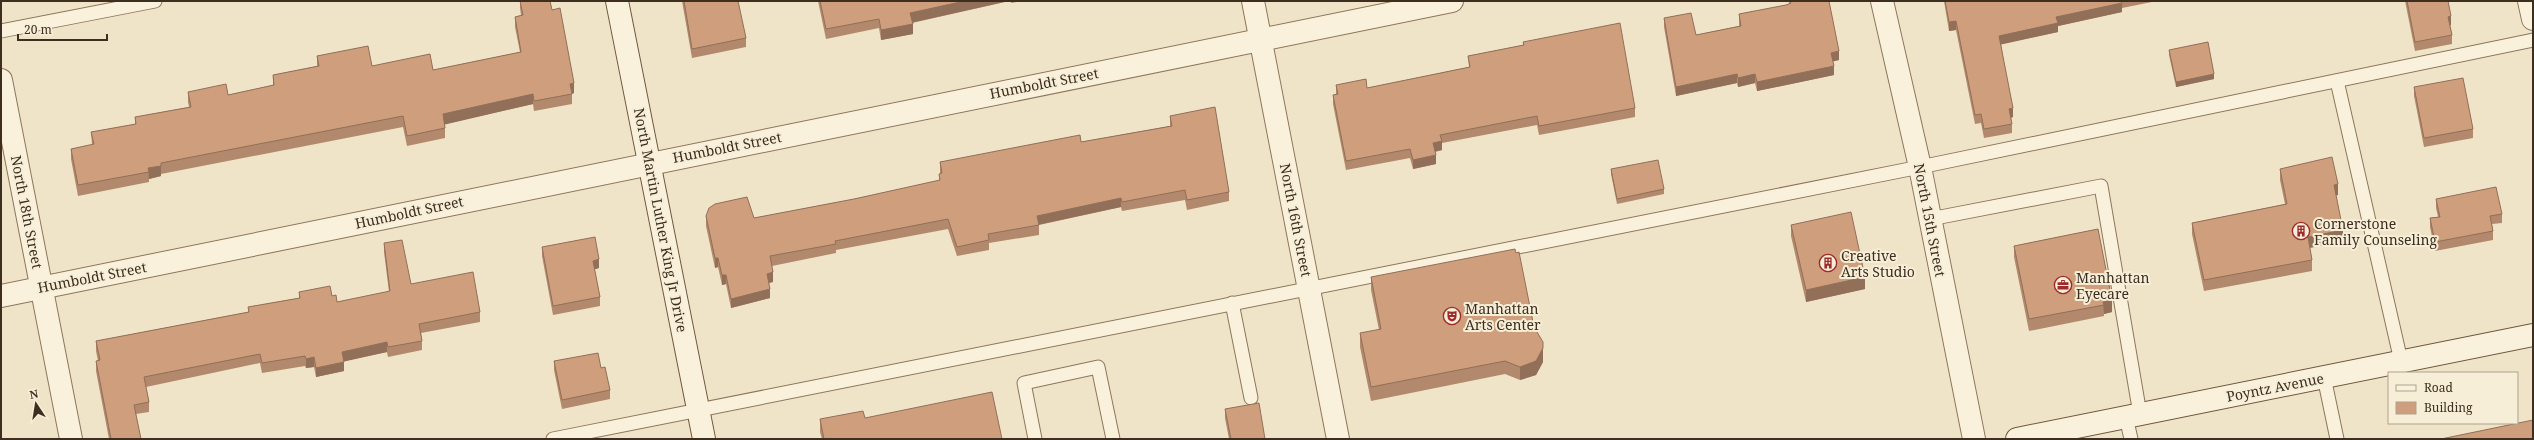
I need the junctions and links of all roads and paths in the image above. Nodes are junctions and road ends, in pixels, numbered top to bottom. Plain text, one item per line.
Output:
1 (155, 1) edge
2 (617, 1) edge
3 (1253, 1) edge
4 (1452, 1) edge
5 (1882, 1) edge
6 (2530, 1) edge
7 (2533, 19) edge
8 (1, 31) edge
9 (1261, 40) junction
10 (2533, 40) edge
11 (1, 80) edge
12 (2337, 81) junction
13 (650, 163) junction
14 (1920, 167) junction
15 (1930, 218) junction
16 (41, 288) junction
17 (1309, 288) junction
18 (1, 296) edge
19 (1232, 303) junction
20 (2533, 335) edge
21 (2401, 361) junction
22 (2324, 377) junction
23 (1251, 398) dead end
24 (698, 410) junction
25 (2133, 415) junction
26 (71, 439) edge
27 (553, 439) edge
28 (704, 439) edge
29 (1035, 439) edge
30 (1112, 439) edge
31 (1338, 439) edge
32 (1974, 439) edge
33 (2017, 439) edge
34 (2131, 439) edge
35 (2337, 439) edge

1 - 8 lane
2 - 13 street, North Martin Luther King Jr Drive
3 - 9 street, North 16th Street
4 - 9 street, Humboldt Street
5 - 14 street, North 15th Street
6 - 7 street
9 - 13 street, Humboldt Street
9 - 17 street, North 16th Street
10 - 12 lane
11 - 16 street, North 18th Street
12 - 14 lane
12 - 21 lane
13 - 16 street, Humboldt Street
13 - 24 street, North Martin Luther King Jr Drive
14 - 15 street, North 15th Street
14 - 17 lane
15 - 25 lane
15 - 32 street, North 15th Street
16 - 18 street, Humboldt Street
16 - 26 street, North 18th Street
17 - 19 lane
17 - 31 street, North 16th Street
19 - 23 lane
19 - 24 lane
20 - 21 street, Poyntz Avenue
21 - 22 street, Poyntz Avenue
22 - 25 street, Poyntz Avenue
22 - 35 lane
24 - 27 lane
24 - 28 street, North Martin Luther King Jr Drive
25 - 33 street, Poyntz Avenue
25 - 34 lane
29 - 30 lane

